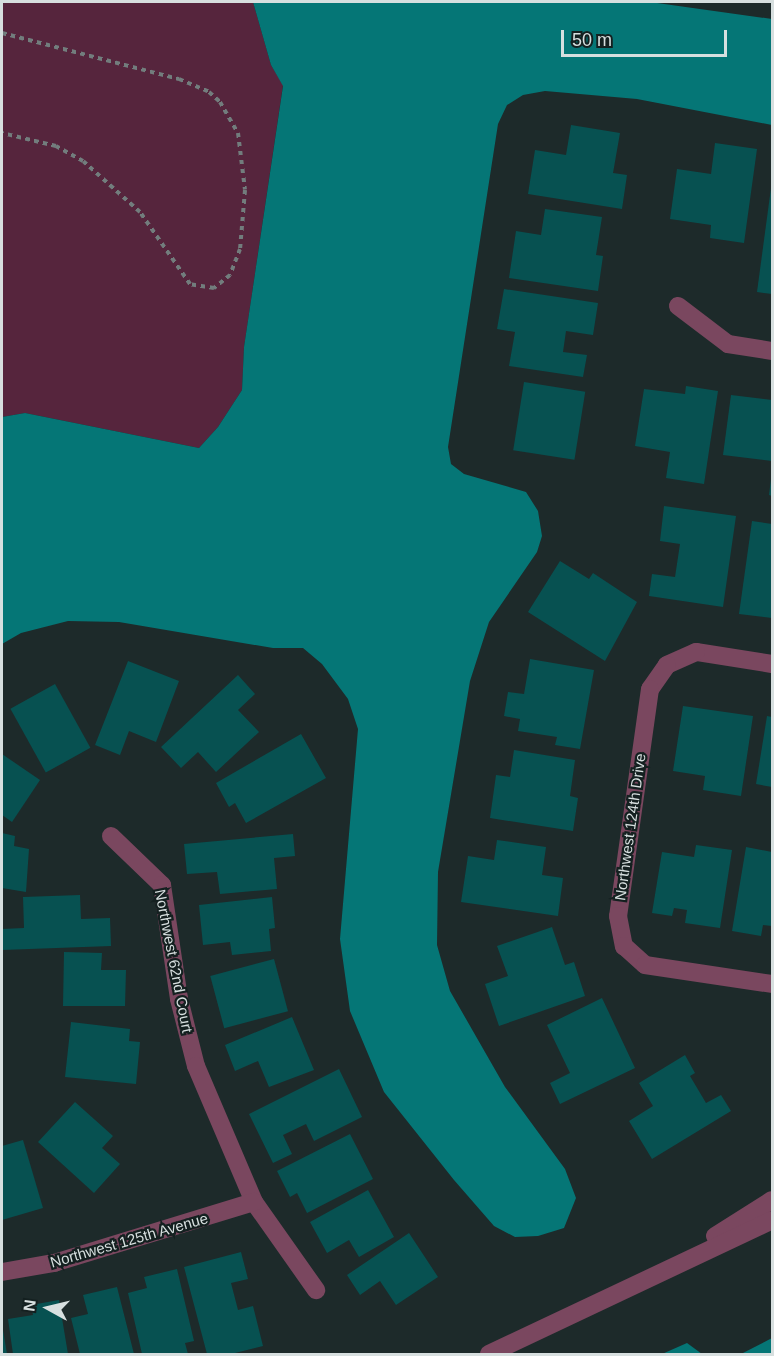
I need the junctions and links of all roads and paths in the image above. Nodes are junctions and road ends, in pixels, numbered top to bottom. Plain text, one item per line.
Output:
1 (2, 33) edge
2 (2, 133) edge
3 (678, 306) dead end
4 (772, 351) edge
5 (772, 664) edge
6 (111, 836) dead end
7 (772, 984) edge
8 (772, 1200) edge
9 (254, 1202) junction
10 (772, 1220) edge
11 (2, 1272) edge
12 (642, 1280) junction
13 (316, 1290) dead end
14 (489, 1354) edge

1 - 2 path
3 - 4 street
5 - 7 street, Northwest 124th Drive
6 - 9 street, Northwest 62nd Court
8 - 12 street
9 - 11 street, Northwest 125th Avenue
9 - 13 street, Northwest 62nd Court
10 - 12 street
12 - 14 street

